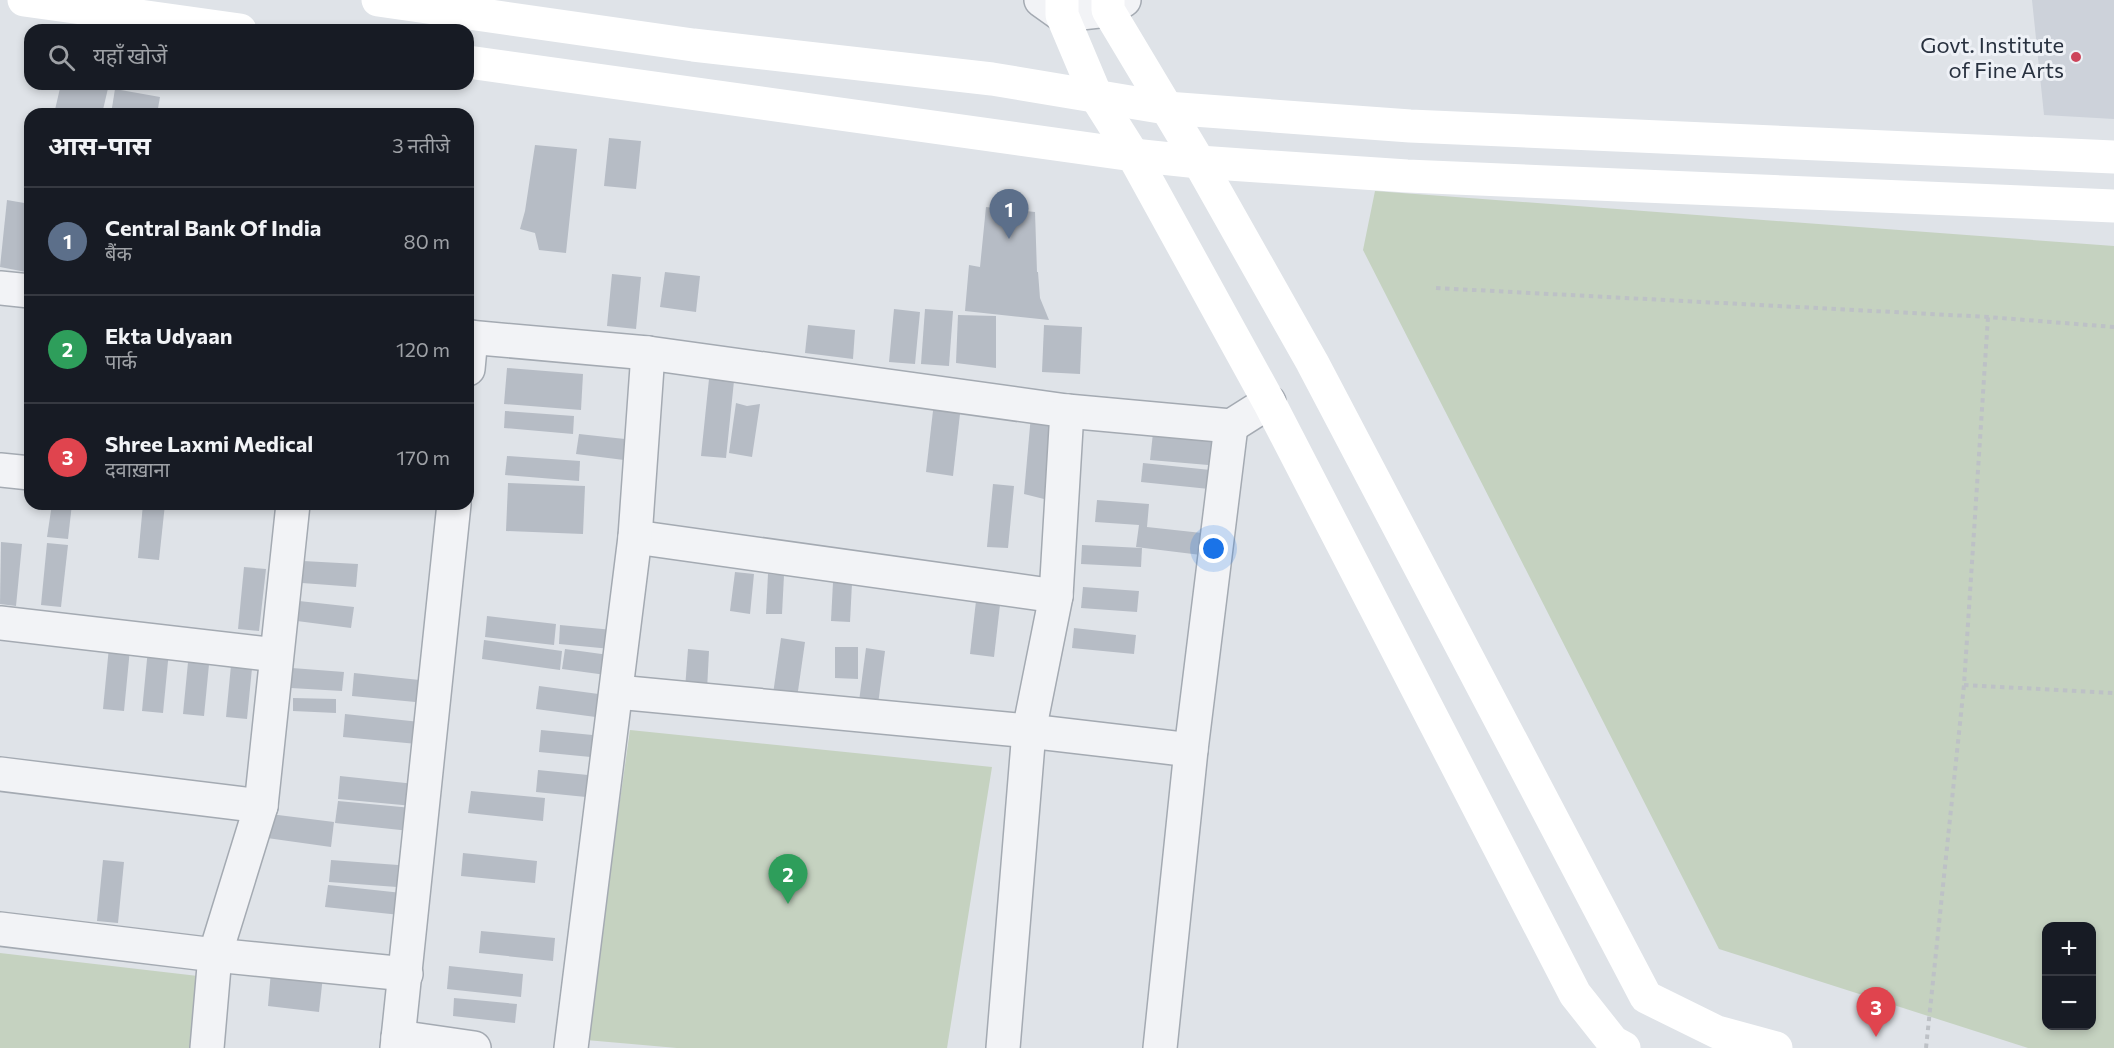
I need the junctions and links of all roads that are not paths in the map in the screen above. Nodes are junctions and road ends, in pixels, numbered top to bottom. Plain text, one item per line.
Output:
1 (24, 0) edge
2 (389, 1) edge
3 (1113, 3) edge
4 (1055, 5) edge
5 (197, 24) edge
6 (474, 63) edge
7 (1096, 98) junction
8 (1166, 108) junction
9 (1133, 155) junction
10 (2114, 157) edge
11 (1199, 162) junction
12 (2114, 206) edge
13 (0, 288) edge
14 (24, 290) edge
15 (474, 348) edge
16 (648, 353) junction
17 (1269, 402) junction
18 (1067, 411) junction
19 (1231, 426) junction
20 (0, 470) edge
21 (24, 472) edge
22 (291, 510) edge
23 (453, 510) edge
24 (635, 537) junction
25 (1056, 596) junction
26 (0, 623) edge
27 (276, 655) junction
28 (616, 692) junction
29 (1029, 731) junction
30 (1191, 750) junction
31 (0, 774) edge
32 (261, 806) junction
33 (0, 929) edge
34 (215, 955) junction
35 (405, 974) junction
36 (397, 1043) edge
37 (207, 1048) edge
38 (474, 1048) edge
39 (571, 1048) edge
40 (1003, 1048) edge
41 (1160, 1048) edge
42 (1624, 1048) edge
43 (1776, 1048) edge

1 - 5 main road
2 - 7 main road
3 - 4 street
3 - 8 main road
4 - 7 main road
6 - 9 main road
7 - 8 main road
7 - 9 main road
8 - 10 main road
8 - 11 main road
9 - 11 main road
9 - 17 main road
11 - 12 main road
11 - 43 main road
13 - 14 street
15 - 16 street
16 - 18 street
16 - 24 street
17 - 19 street
17 - 42 main road
18 - 19 street
18 - 25 street
19 - 30 street
20 - 21 street
22 - 27 street
23 - 35 street
24 - 25 street
24 - 28 street
25 - 29 street
26 - 27 street
27 - 32 street
28 - 29 street
28 - 39 street
29 - 30 street
29 - 40 street
30 - 41 street
31 - 32 street
32 - 34 street
33 - 34 street
34 - 35 street
34 - 37 street
35 - 36 street
36 - 38 street

